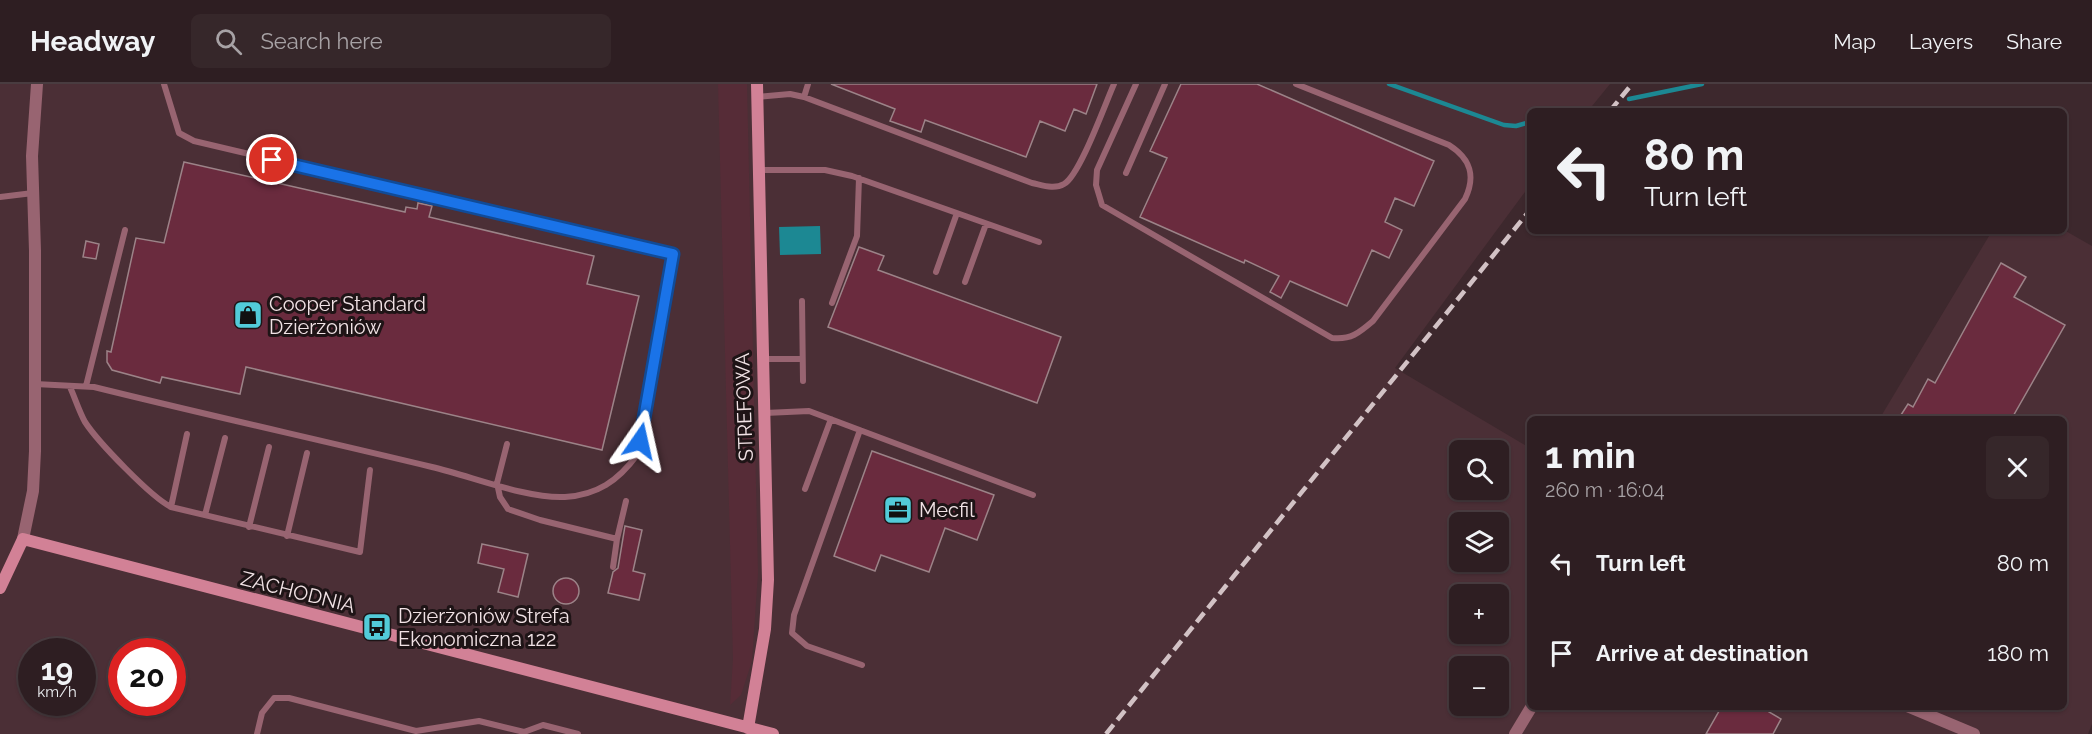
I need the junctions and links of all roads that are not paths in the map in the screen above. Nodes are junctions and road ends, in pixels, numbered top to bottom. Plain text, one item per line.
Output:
1 (36, 84) edge
2 (164, 84) edge
3 (808, 84) edge
4 (1114, 84) edge
5 (1136, 84) edge
6 (1166, 84) edge
7 (1296, 84) edge
8 (757, 90) edge
9 (804, 97) junction
10 (758, 170) junction
11 (1126, 173) dead end
12 (859, 178) junction
13 (33, 194) junction
14 (0, 197) edge
15 (957, 213) junction
16 (986, 224) junction
17 (126, 230) dead end
18 (1039, 242) dead end
19 (936, 272) dead end
20 (964, 282) dead end
21 (802, 301) dead end
22 (832, 303) dead end
23 (762, 359) junction
24 (802, 359) junction
25 (803, 381) dead end
26 (34, 384) junction
27 (86, 386) junction
28 (70, 387) junction
29 (764, 413) junction
30 (831, 419) junction
31 (860, 430) junction
32 (187, 434) dead end
33 (225, 438) dead end
34 (507, 444) dead end
35 (269, 447) dead end
36 (307, 453) dead end
37 (370, 471) dead end
38 (498, 483) junction
39 (805, 489) dead end
40 (1033, 495) dead end
41 (626, 501) dead end
42 (171, 507) junction
43 (205, 515) junction
44 (249, 527) junction
45 (287, 536) junction
46 (23, 539) junction
47 (617, 539) junction
48 (613, 567) dead end
49 (0, 588) edge
50 (862, 665) dead end
51 (1530, 710) edge
52 (1917, 710) edge
53 (748, 728) junction
54 (257, 734) edge
55 (578, 734) edge
56 (773, 734) edge
57 (1515, 734) edge
58 (1974, 734) edge

1 - 13 street
2 - 38 lane
3 - 9 lane
4 - 9 lane
5 - 7 lane
6 - 11 lane
8 - 9 lane
8 - 10 street, STREFOWA
10 - 12 lane
10 - 23 street, STREFOWA
12 - 15 lane
12 - 22 lane
13 - 14 lane
13 - 26 street
15 - 16 lane
15 - 19 lane
16 - 18 lane
16 - 20 lane
17 - 27 lane
21 - 24 lane
23 - 24 lane
23 - 29 street, STREFOWA
24 - 25 lane
26 - 28 lane
26 - 46 street
27 - 28 lane
27 - 38 lane
28 - 42 lane
29 - 30 lane
29 - 53 street, STREFOWA
30 - 31 lane
30 - 39 lane
31 - 40 lane
31 - 50 lane
32 - 42 lane
33 - 43 lane
34 - 38 lane
35 - 44 lane
36 - 45 lane
37 - 45 lane
38 - 47 lane
41 - 47 lane
42 - 43 lane
43 - 44 lane
44 - 45 lane
46 - 49 street
46 - 53 street, ZACHODNIA
47 - 48 lane
51 - 57 street
52 - 58 street
53 - 56 street, ZACHODNIA
54 - 55 lane

